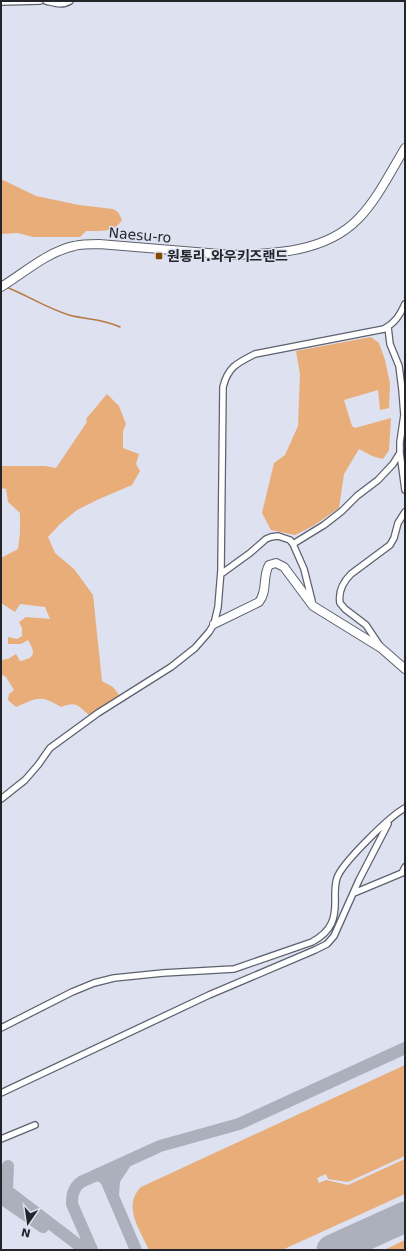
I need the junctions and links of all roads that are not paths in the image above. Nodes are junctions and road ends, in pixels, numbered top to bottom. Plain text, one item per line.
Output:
1 (40, 1) edge
2 (46, 1) edge
3 (70, 1) edge
4 (1, 2) edge
5 (405, 148) edge
6 (3, 286) edge
7 (405, 304) edge
8 (388, 327) junction
9 (400, 453) junction
10 (405, 490) edge
11 (405, 512) edge
12 (293, 544) junction
13 (221, 574) junction
14 (313, 606) junction
15 (214, 624) junction
16 (381, 648) junction
17 (405, 669) edge
18 (1, 799) edge
19 (405, 808) edge
20 (390, 820) junction
21 (405, 867) edge
22 (354, 893) junction
23 (1, 1028) edge
24 (1, 1093) edge
25 (34, 1125) dead end
26 (1, 1139) edge

1 - 4 street
2 - 3 street
5 - 6 street, Naesu-ro
7 - 8 street
8 - 9 street
8 - 13 street
9 - 10 street
9 - 12 street
11 - 16 street
12 - 13 street
12 - 14 street
13 - 15 street
14 - 15 street
14 - 16 street
15 - 18 street
16 - 17 street
19 - 20 street
20 - 22 street
20 - 23 street
21 - 22 street
22 - 24 street
25 - 26 street

